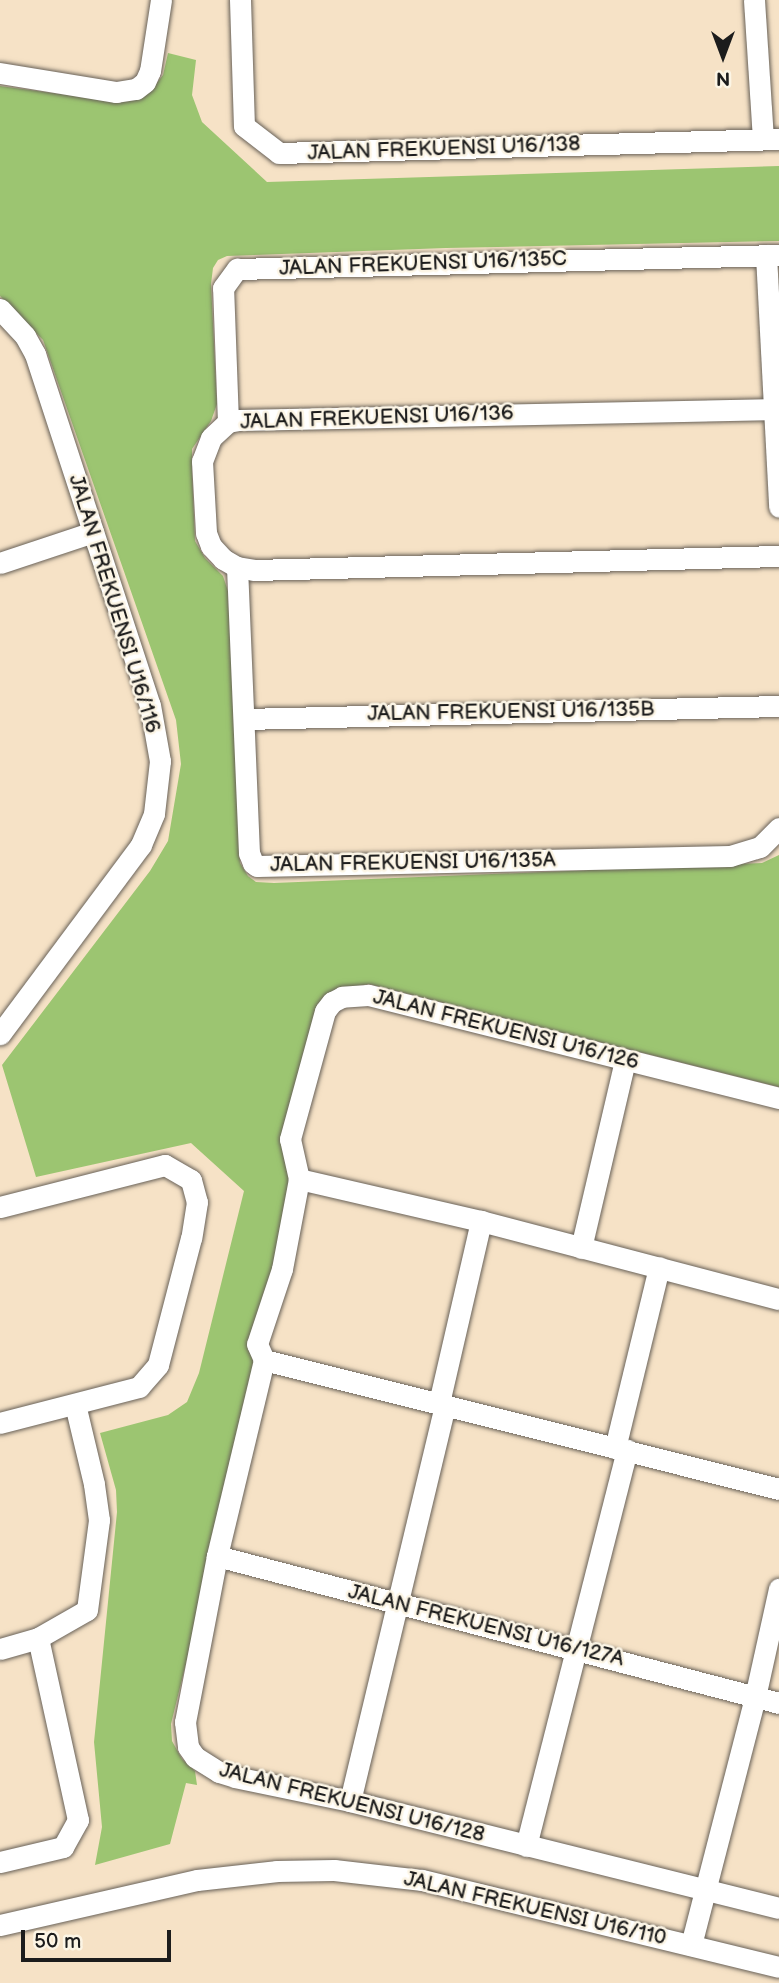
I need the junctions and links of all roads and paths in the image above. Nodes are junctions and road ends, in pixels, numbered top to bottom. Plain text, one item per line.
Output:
1 (161, 0) edge
2 (240, 0) edge
3 (754, 0) edge
4 (0, 73) edge
5 (771, 139) edge
6 (773, 255) edge
7 (0, 309) edge
8 (777, 409) edge
9 (228, 422) junction
10 (779, 507) edge
11 (93, 532) junction
12 (779, 556) edge
13 (0, 563) edge
14 (237, 568) junction
15 (779, 706) edge
16 (244, 719) junction
17 (779, 828) edge
18 (0, 1034) edge
19 (625, 1060) junction
20 (779, 1098) edge
21 (299, 1179) junction
22 (0, 1207) edge
23 (481, 1222) junction
24 (581, 1248) junction
25 (659, 1267) junction
26 (779, 1298) edge
27 (264, 1360) junction
28 (75, 1404) junction
29 (442, 1404) junction
30 (0, 1423) edge
31 (621, 1449) junction
32 (779, 1489) edge
33 (217, 1556) junction
34 (779, 1589) edge
35 (396, 1601) junction
36 (38, 1638) junction
37 (0, 1649) edge
38 (577, 1649) junction
39 (755, 1697) junction
40 (779, 1703) edge
41 (350, 1801) junction
42 (526, 1846) junction
43 (0, 1862) edge
44 (704, 1890) junction
45 (779, 1908) edge
46 (0, 1925) edge
47 (691, 1945) junction
48 (779, 1967) edge

1 - 4 street
2 - 5 street, JALAN FREKUENSI U16/138
3 - 5 street
6 - 8 street
6 - 9 street, JALAN FREKUENSI U16/135C
7 - 11 street, JALAN FREKUENSI U16/116
8 - 9 street, JALAN FREKUENSI U16/136
8 - 10 street
9 - 14 street, JALAN FREKUENSI U16/136
11 - 13 street
11 - 18 street, JALAN FREKUENSI U16/116
12 - 14 street
14 - 16 street, JALAN FREKUENSI U16/135A
15 - 16 street, JALAN FREKUENSI U16/135B
16 - 17 street, JALAN FREKUENSI U16/135A
19 - 20 street, JALAN FREKUENSI U16/126
19 - 21 street, JALAN FREKUENSI U16/126
19 - 24 street
21 - 23 street
21 - 27 street, JALAN FREKUENSI U16/128
22 - 28 street
23 - 24 street
23 - 29 street
24 - 25 street
25 - 26 street
25 - 31 street
27 - 29 street
27 - 33 street, JALAN FREKUENSI U16/128
28 - 30 street
28 - 36 street
29 - 31 street
29 - 35 street
31 - 32 street
31 - 38 street
33 - 35 street, JALAN FREKUENSI U16/127A
33 - 41 street, JALAN FREKUENSI U16/128
34 - 39 street
35 - 38 street, JALAN FREKUENSI U16/127A
35 - 41 street
36 - 37 street
36 - 43 street
38 - 39 street, JALAN FREKUENSI U16/127A
38 - 42 street
39 - 40 street, JALAN FREKUENSI U16/127A
39 - 44 street
41 - 42 street, JALAN FREKUENSI U16/128
42 - 44 street, JALAN FREKUENSI U16/128
44 - 45 street, JALAN FREKUENSI U16/128
44 - 47 street
46 - 47 street, JALAN FREKUENSI U16/110
47 - 48 street, JALAN FREKUENSI U16/110

